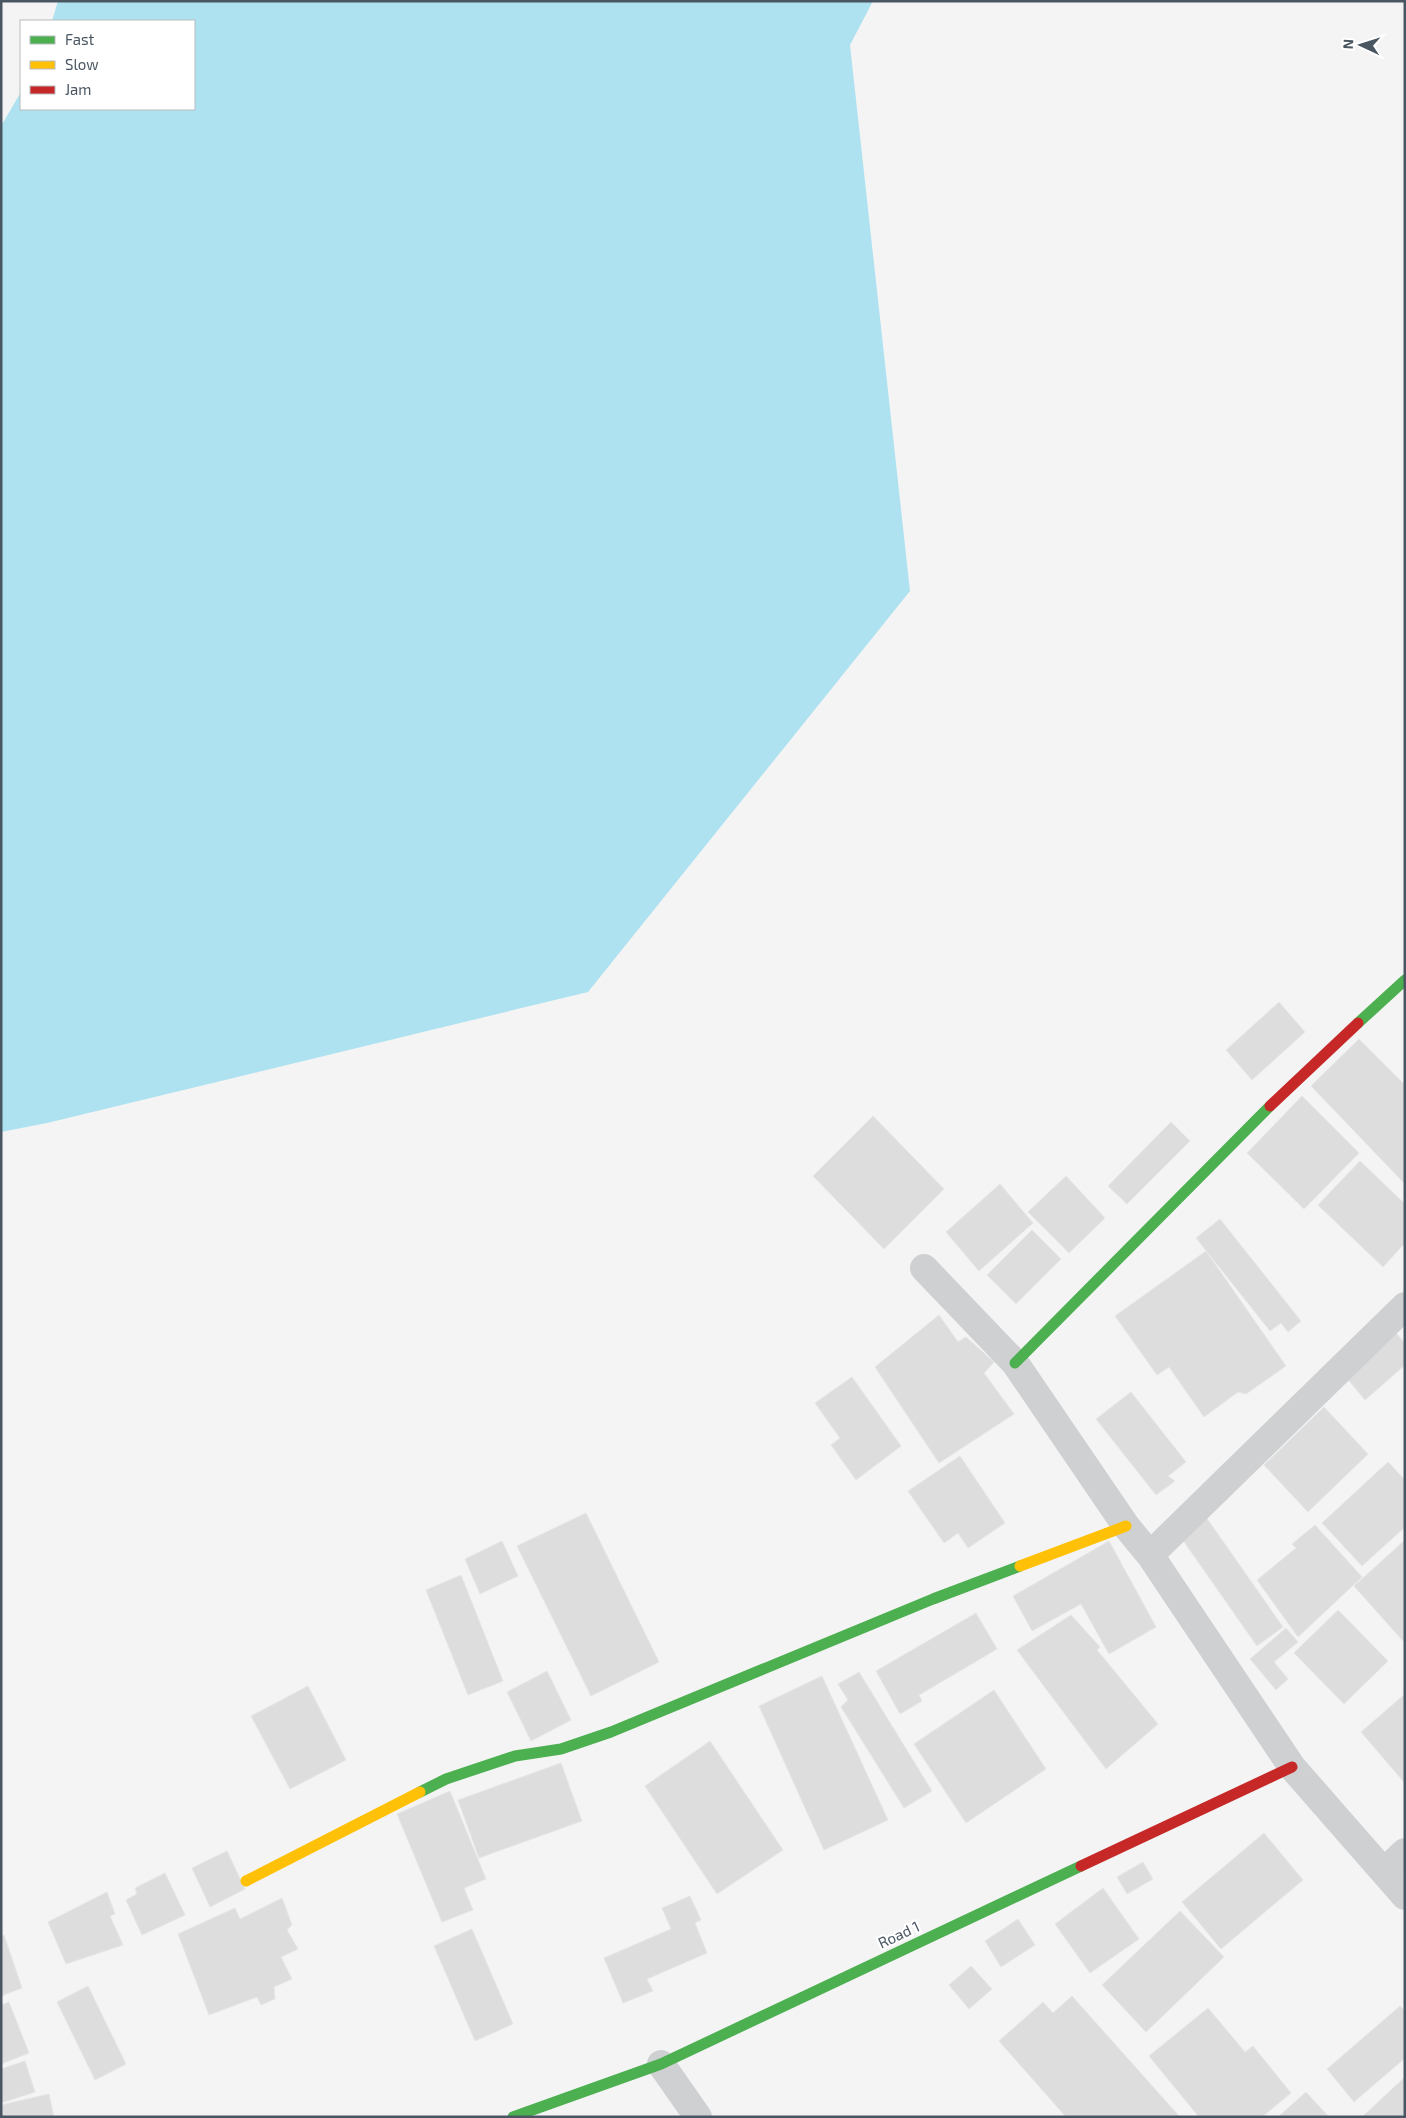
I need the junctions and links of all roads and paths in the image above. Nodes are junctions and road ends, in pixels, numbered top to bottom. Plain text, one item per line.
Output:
1 (1405, 980) edge
2 (924, 1268) dead end
3 (1405, 1306) edge
4 (1014, 1362) junction
5 (1126, 1526) junction
6 (1150, 1555) junction
7 (1292, 1768) junction
8 (1405, 1852) edge
9 (1384, 1872) junction
10 (246, 1881) dead end
11 (1405, 1896) edge
12 (661, 2064) junction
13 (513, 2117) edge
14 (698, 2117) edge

1 - 4 street
2 - 4 street
3 - 6 street
4 - 5 street
5 - 6 street
5 - 10 street
6 - 7 street
7 - 9 street
7 - 12 street, Road 1
8 - 9 street
9 - 11 street
12 - 13 street, Road 1
12 - 14 street

